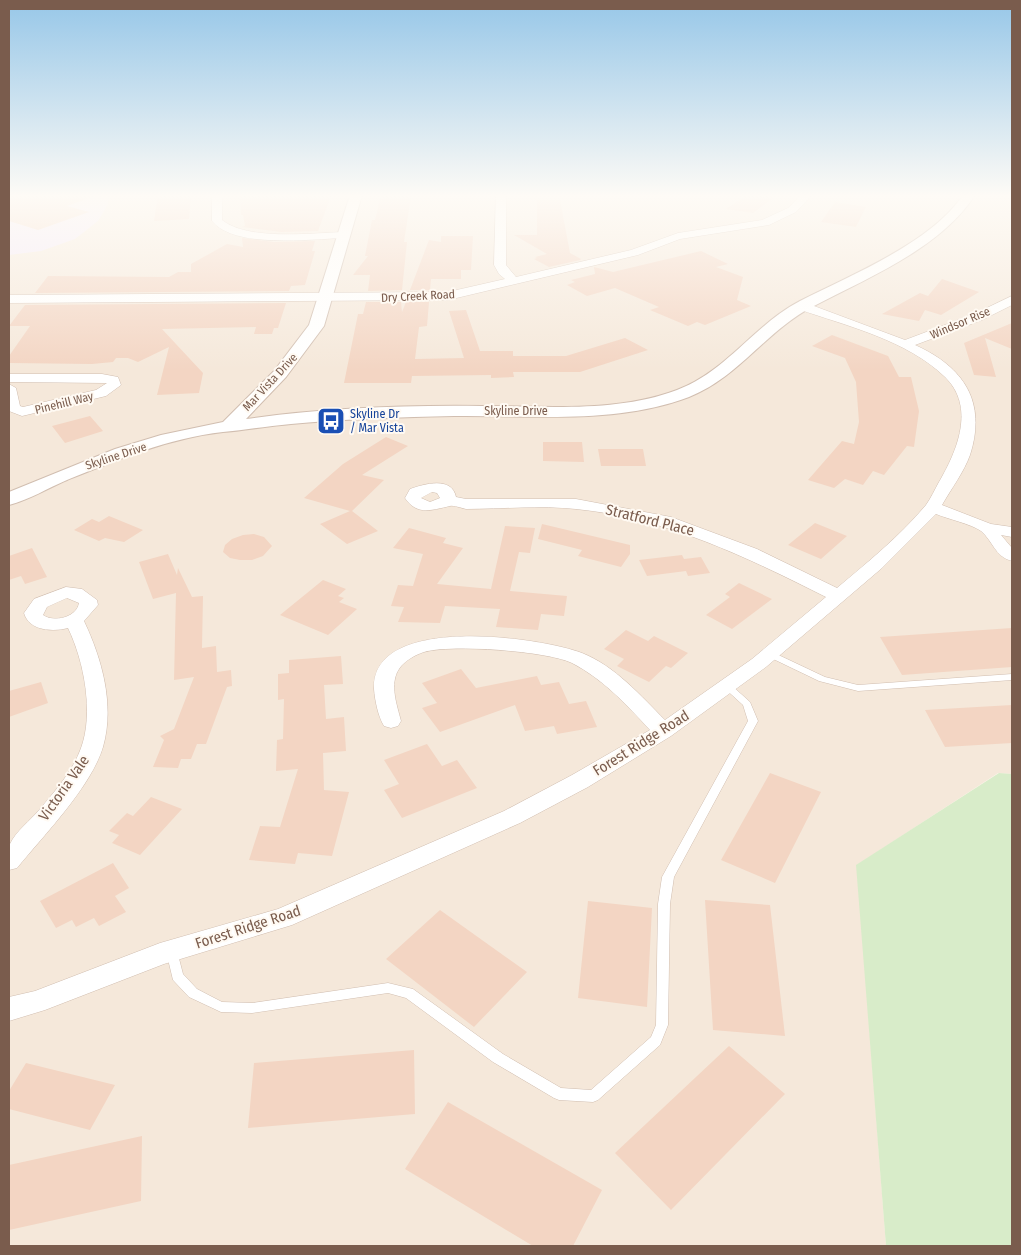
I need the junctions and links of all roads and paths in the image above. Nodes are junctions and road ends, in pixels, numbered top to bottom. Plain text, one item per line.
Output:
1 (339, 254) edge
2 (500, 254) edge
3 (631, 254) edge
4 (900, 254) edge
5 (514, 281) junction
6 (326, 298) junction
7 (9, 299) edge
8 (1012, 300) edge
9 (802, 306) junction
10 (906, 344) junction
11 (9, 378) edge
12 (9, 388) edge
13 (262, 392) junction
14 (306, 418) junction
15 (228, 427) junction
16 (191, 433) junction
17 (9, 499) edge
18 (448, 500) dead end
19 (933, 508) junction
20 (987, 528) junction
21 (1012, 532) edge
22 (1012, 556) edge
23 (839, 596) junction
24 (74, 620) dead end
25 (770, 654) junction
26 (1012, 677) edge
27 (727, 686) junction
28 (390, 721) dead end
29 (664, 731) junction
30 (9, 861) edge
31 (172, 951) junction
32 (9, 1009) edge

1 - 6 street, Mar Vista Drive
2 - 5 street
3 - 5 street, Dry Creek Road
4 - 9 street, Skyline Drive
5 - 6 street, Dry Creek Road
6 - 7 street, Dry Creek Road
6 - 13 street, Mar Vista Drive
8 - 10 street, Windsor Rise
9 - 10 street, Forest Ridge Road
9 - 14 street, Skyline Drive
10 - 19 street, Forest Ridge Road
11 - 12 street, Pinehill Way
13 - 14 street
13 - 15 street, Mar Vista Drive
13 - 16 street
14 - 15 street, Skyline Drive
15 - 16 street, Skyline Drive
16 - 17 street, Skyline Drive
18 - 23 street, Stratford Place
19 - 20 street
19 - 23 street, Forest Ridge Road
20 - 21 street
20 - 22 street
23 - 25 street, Forest Ridge Road
24 - 30 street, Victoria Vale
25 - 26 lane
25 - 27 street, Forest Ridge Road
27 - 29 street, Forest Ridge Road
27 - 31 lane
28 - 29 street
29 - 31 street, Forest Ridge Road
31 - 32 street, Forest Ridge Road

